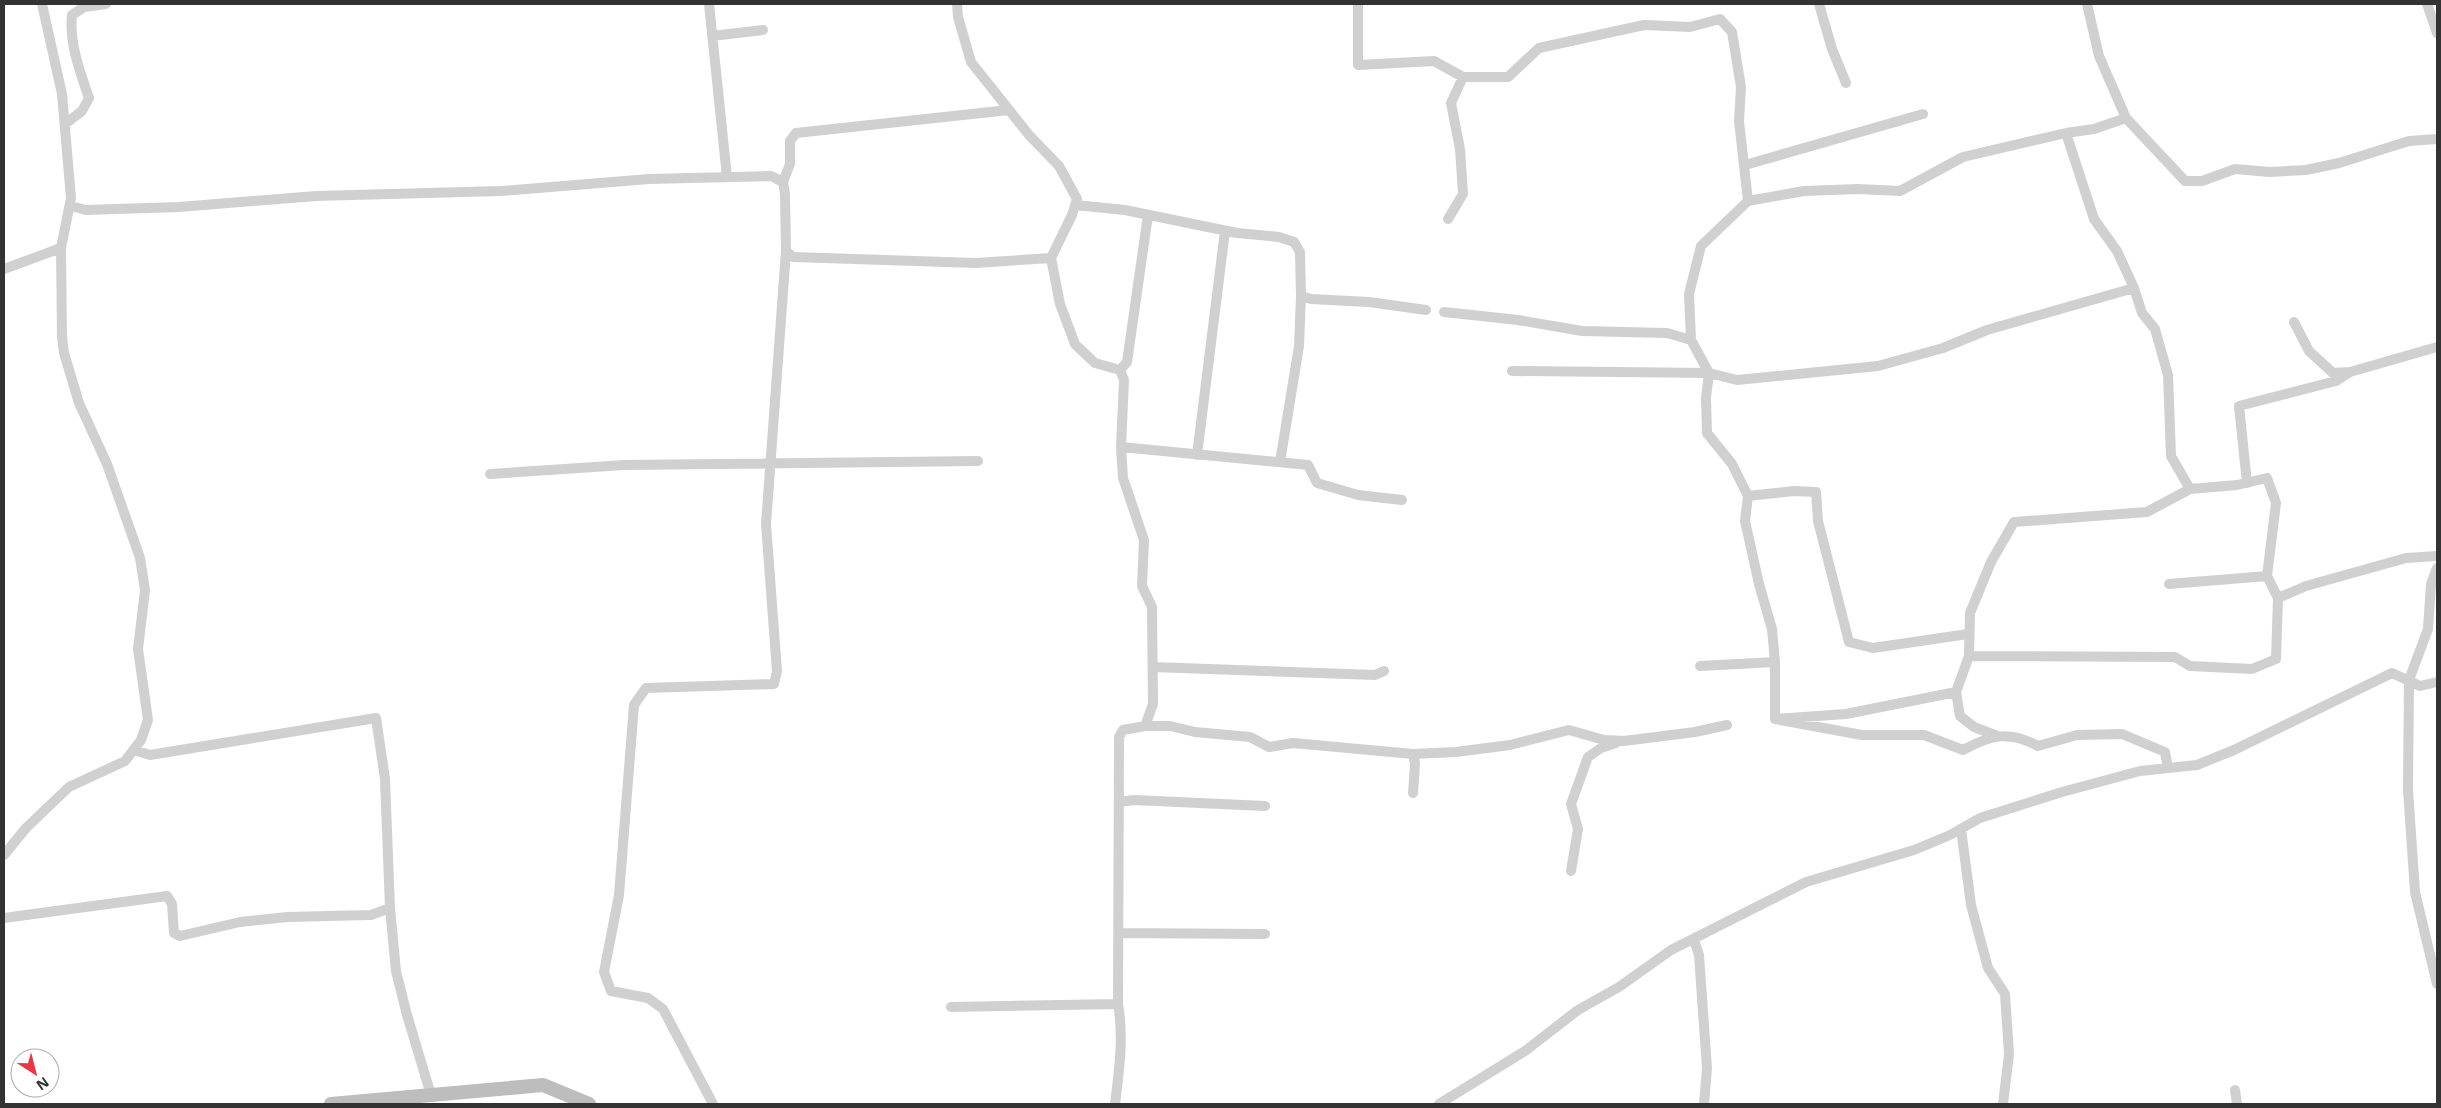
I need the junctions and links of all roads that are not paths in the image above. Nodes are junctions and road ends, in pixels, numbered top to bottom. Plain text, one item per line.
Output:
1 (42, 4) edge
2 (106, 4) edge
3 (708, 4) edge
4 (957, 4) edge
5 (1358, 4) edge
6 (1819, 4) edge
7 (2088, 4) edge
8 (2427, 4) edge
9 (763, 30) dead end
10 (2437, 33) edge
11 (712, 36) junction
12 (1463, 77) junction
13 (1846, 82) dead end
14 (1009, 110) junction
15 (1924, 114) dead end
16 (2126, 118) junction
17 (65, 124) junction
18 (2066, 134) junction
19 (2437, 139) edge
20 (1745, 165) junction
21 (727, 177) junction
22 (783, 182) junction
23 (1748, 201) junction
24 (1075, 205) junction
25 (71, 206) junction
26 (1148, 215) junction
27 (1448, 219) dead end
28 (1225, 231) junction
29 (61, 248) junction
30 (786, 251) junction
31 (1051, 258) junction
32 (4, 270) edge
33 (2134, 288) junction
34 (1301, 296) junction
35 (1426, 310) dead end
36 (1444, 312) dead end
37 (2294, 322) dead end
38 (1691, 340) junction
39 (2437, 347) edge
40 (1120, 370) junction
41 (1512, 372) dead end
42 (2350, 372) junction
43 (1709, 373) junction
44 (1121, 447) junction
45 (1198, 455) junction
46 (978, 461) dead end
47 (771, 462) junction
48 (1280, 462) junction
49 (490, 474) dead end
50 (2247, 483) junction
51 (2190, 489) junction
52 (1748, 496) junction
53 (1402, 500) dead end
54 (2437, 556) edge
55 (2437, 568) edge
56 (2267, 576) junction
57 (2169, 584) dead end
58 (2278, 598) junction
59 (2433, 617) edge
60 (1968, 634) junction
61 (1969, 656) junction
62 (1775, 662) junction
63 (1700, 666) dead end
64 (1153, 667) junction
65 (1384, 671) dead end
66 (2408, 680) junction
67 (2437, 682) edge
68 (1956, 692) junction
69 (1775, 719) junction
70 (1728, 725) dead end
71 (1145, 726) junction
72 (1995, 735) junction
73 (1624, 741) junction
74 (134, 750) junction
75 (1414, 754) junction
76 (2168, 768) junction
77 (1413, 793) dead end
78 (1120, 802) junction
79 (1265, 806) dead end
80 (1961, 829) junction
81 (4, 855) edge
82 (1571, 871) dead end
83 (390, 908) junction
84 (4, 918) edge
85 (1119, 933) junction
86 (1265, 934) dead end
87 (1694, 940) junction
88 (2437, 984) edge
89 (1118, 1004) junction
90 (951, 1007) dead end
91 (2235, 1090) dead end
92 (431, 1095) junction
93 (338, 1104) edge
94 (588, 1104) edge
95 (714, 1104) edge
96 (1115, 1104) edge
97 (1439, 1104) edge
98 (1704, 1104) edge
99 (2003, 1104) edge
100 (2237, 1104) edge

1 - 17 street
2 - 17 street
3 - 11 street
4 - 14 street
5 - 12 street
6 - 13 street
7 - 16 street
8 - 10 street
9 - 11 street
11 - 21 street
12 - 20 street
12 - 27 street
14 - 22 street
14 - 24 street
15 - 20 street
16 - 18 street
16 - 19 street
17 - 25 street
18 - 23 street
18 - 33 street
20 - 23 street
21 - 22 street
21 - 25 street
22 - 30 street
23 - 38 street
24 - 26 street
24 - 31 street
25 - 29 street
26 - 28 street
26 - 40 street
28 - 34 street
28 - 45 street
29 - 32 street
29 - 74 street
30 - 31 street
30 - 47 street
31 - 40 street
33 - 43 street
33 - 51 street
34 - 35 street
34 - 48 street
36 - 38 street
37 - 42 street
38 - 43 street
39 - 42 street
40 - 44 street
41 - 43 street
42 - 50 street
43 - 52 street
44 - 45 street
44 - 64 street
45 - 48 street
46 - 47 street
47 - 49 street
47 - 95 street
48 - 53 street
50 - 51 street
50 - 56 street
51 - 60 street
52 - 60 street
52 - 62 street
54 - 58 street
55 - 59 street
56 - 57 street
56 - 58 street
58 - 61 street
59 - 66 street
60 - 61 street
61 - 68 street
62 - 63 street
62 - 69 street
64 - 65 street
64 - 71 street
66 - 67 street
66 - 76 street
66 - 88 street
68 - 69 street
68 - 72 street
69 - 72 street
70 - 73 street
71 - 75 street
71 - 78 street
72 - 76 street
73 - 75 street
73 - 82 street
74 - 81 street
74 - 83 street
75 - 77 street
76 - 80 street
78 - 79 street
78 - 85 street
80 - 87 street
80 - 99 street
83 - 84 street
83 - 92 street
85 - 86 street
85 - 89 street
87 - 97 street
87 - 98 street
89 - 90 street
89 - 96 street
91 - 100 street
92 - 93 street
92 - 94 street

